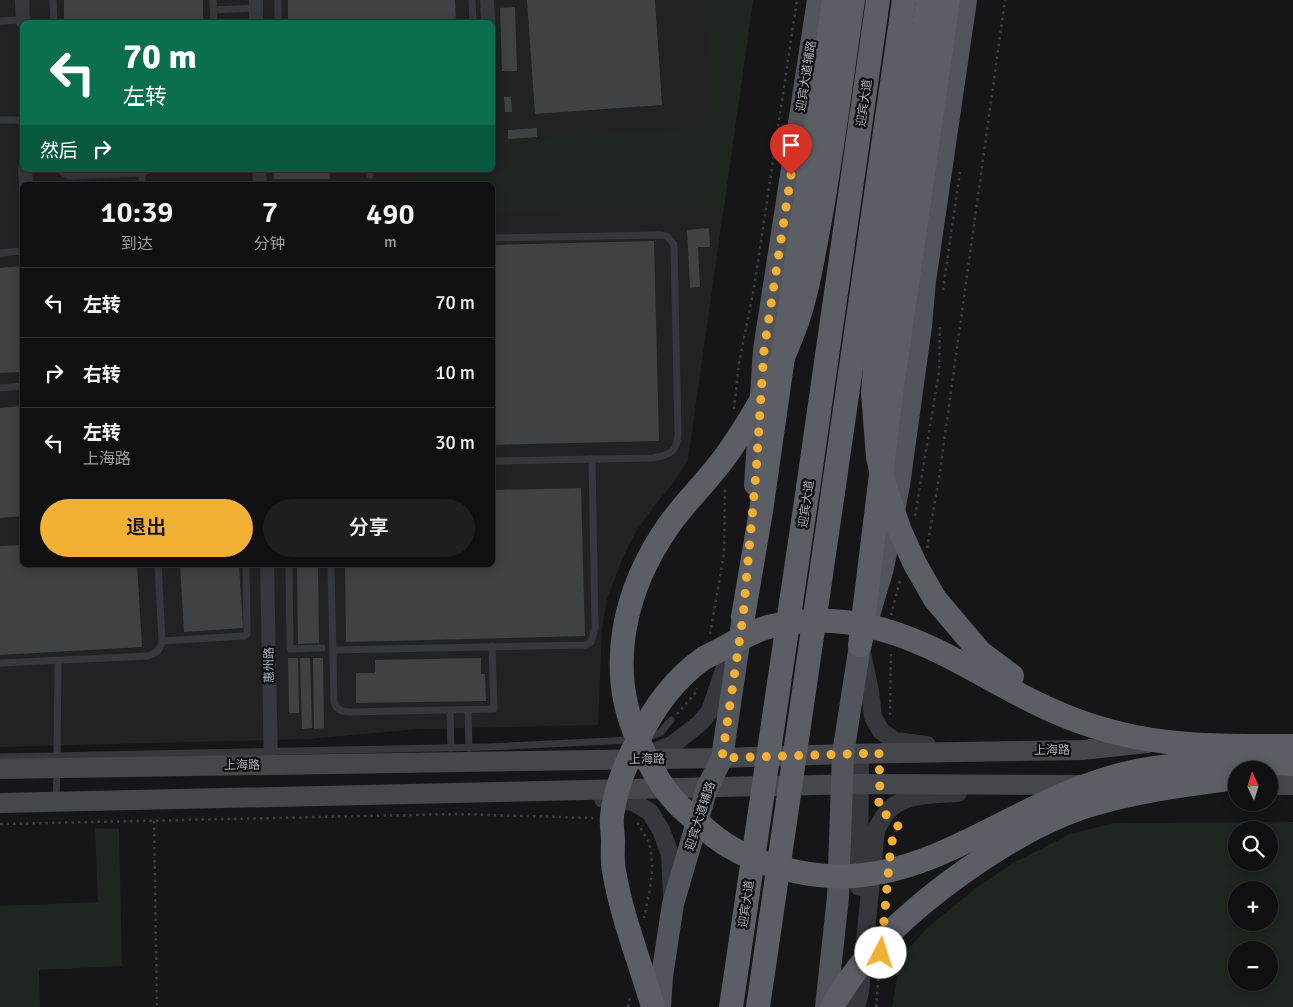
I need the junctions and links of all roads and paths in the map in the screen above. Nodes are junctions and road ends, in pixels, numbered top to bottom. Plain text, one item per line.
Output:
1 (22, 0) edge
2 (53, 0) edge
3 (214, 0) edge
4 (278, 0) edge
5 (472, 0) edge
6 (487, 0) edge
7 (797, 0) edge
8 (818, 0) edge
9 (834, 0) edge
10 (853, 0) edge
11 (878, 0) edge
12 (904, 0) edge
13 (928, 0) edge
14 (948, 0) edge
15 (966, 0) edge
16 (1005, 0) edge
17 (214, 10) junction
18 (256, 10) edge
19 (22, 20) edge
20 (54, 20) edge
21 (214, 20) edge
22 (278, 20) edge
23 (473, 20) edge
24 (488, 20) edge
25 (0, 21) edge
26 (20, 21) edge
27 (0, 120) edge
28 (20, 120) edge
29 (961, 165) dead end
30 (62, 172) edge
31 (145, 172) edge
32 (495, 238) edge
33 (20, 251) edge
34 (0, 252) edge
35 (943, 291) dead end
36 (940, 319) dead end
37 (20, 386) edge
38 (0, 388) edge
39 (734, 410) dead end
40 (592, 459) junction
41 (495, 461) edge
42 (726, 477) dead end
43 (914, 521) dead end
44 (926, 554) dead end
45 (158, 567) edge
46 (246, 567) edge
47 (267, 567) edge
48 (289, 567) edge
49 (332, 567) edge
50 (903, 568) dead end
51 (891, 616) dead end
52 (743, 617) junction
53 (710, 636) dead end
54 (162, 641) junction
55 (860, 645) junction
56 (492, 646) junction
57 (891, 646) dead end
58 (322, 648) dead end
59 (333, 650) junction
60 (58, 661) junction
61 (0, 663) edge
62 (698, 682) dead end
63 (450, 710) junction
64 (468, 710) junction
65 (671, 720) joint
66 (884, 733) junction
67 (1293, 736) edge
68 (1293, 745) edge
69 (450, 748) junction
70 (1082, 750) junction
71 (851, 754) junction
72 (469, 755) junction
73 (0, 757) edge
74 (271, 758) junction
75 (722, 758) junction
76 (57, 762) junction
77 (1293, 764) edge
78 (0, 769) edge
79 (1293, 772) edge
80 (1278, 773) edge
81 (1228, 779) edge
82 (851, 784) junction
83 (1109, 785) junction
84 (1228, 785) edge
85 (1278, 785) edge
86 (1293, 786) edge
87 (707, 788) junction
88 (470, 793) junction
89 (56, 802) junction
90 (0, 803) edge
91 (652, 814) junction
92 (886, 814) junction
93 (594, 818) dead end
94 (154, 820) junction
95 (0, 824) edge
96 (891, 844) dead end
97 (673, 904) junction
98 (643, 924) dead end
99 (879, 969) dead end
100 (632, 988) dead end
101 (157, 1007) edge
102 (628, 1007) edge
103 (646, 1007) edge
104 (653, 1007) edge
105 (660, 1007) edge
106 (731, 1007) edge
107 (758, 1007) edge
108 (826, 1007) edge
109 (832, 1007) edge
110 (849, 1007) edge
111 (856, 1007) edge
112 (876, 1007) edge

1 - 19 street
2 - 20 lane
3 - 17 lane
4 - 22 lane
5 - 23 lane
6 - 24 street
7 - 39 path
8 - 52 main road, 迎宾大道辅路
9 - 52 highway
10 - 77 highway, bridge
11 - 106 highway, 迎宾大道, bridge
12 - 107 highway, 迎宾大道, bridge
13 - 68 highway, bridge
14 - 55 highway
15 - 55 main road
16 - 44 path
17 - 18 lane
17 - 21 lane
25 - 26 lane
27 - 28 lane
29 - 35 path
30 - 31 lane
32 - 40 lane
33 - 34 lane
36 - 43 path
37 - 38 lane
40 - 41 lane
40 - 56 lane
42 - 53 path
45 - 54 lane
46 - 54 lane
47 - 74 street, 惠州路
48 - 58 lane
49 - 59 lane
50 - 51 path
52 - 72 street
52 - 75 main road, 迎宾大道辅路
54 - 60 lane
55 - 66 street
55 - 71 main road
56 - 59 lane
56 - 64 lane
57 - 66 path
59 - 63 lane
60 - 61 lane
60 - 76 lane
62 - 65 path
63 - 64 lane
63 - 69 lane
64 - 72 lane
65 - 72 lane
66 - 70 street
67 - 70 main road, 上海路
68 - 104 highway, bridge
69 - 72 lane
69 - 74 lane
70 - 71 main road, 上海路
71 - 75 main road, 上海路
71 - 82 main road
72 - 74 main road, 上海路
72 - 75 main road, 上海路
73 - 76 lane
74 - 76 main road, 上海路
75 - 87 main road, 迎宾大道辅路
76 - 78 main road, 上海路
76 - 89 lane
79 - 80 highway
81 - 109 highway, bridge
82 - 83 main road
82 - 87 main road
82 - 108 main road
82 - 110 street
83 - 84 main road
83 - 92 street
85 - 86 main road
87 - 88 main road
87 - 97 main road, 迎宾大道辅路
88 - 89 main road
88 - 91 street
89 - 90 main road
91 - 97 street
91 - 98 path
92 - 96 path
92 - 111 street
93 - 94 path
94 - 95 path
94 - 101 path
97 - 103 street
97 - 105 main road, 迎宾大道辅路
99 - 112 path
100 - 102 path

